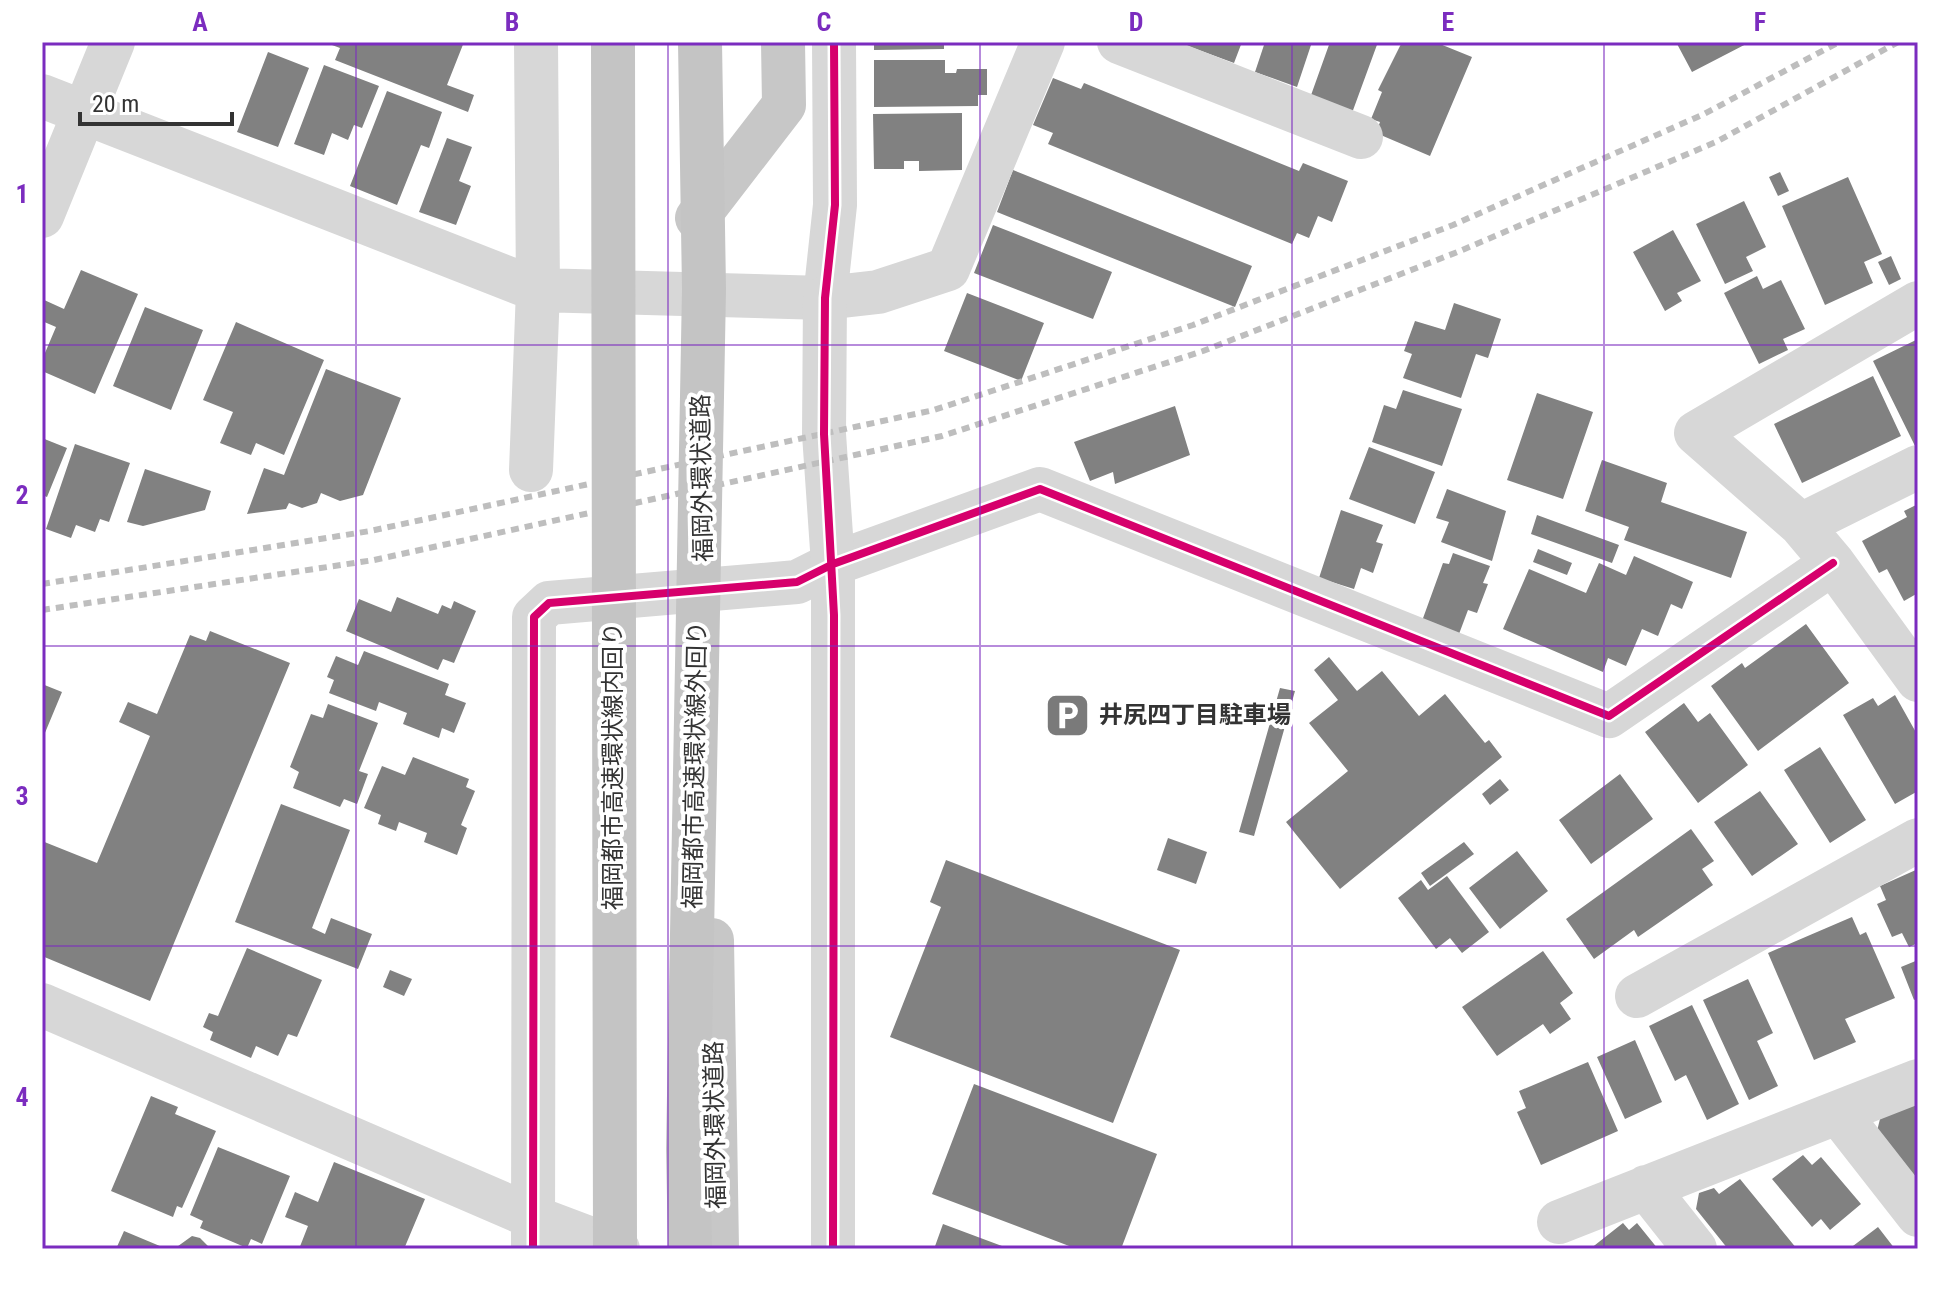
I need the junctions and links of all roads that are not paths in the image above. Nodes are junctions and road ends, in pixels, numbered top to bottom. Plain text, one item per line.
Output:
1 (113, 42) edge
2 (536, 42) edge
3 (612, 42) edge
4 (699, 42) edge
5 (783, 42) edge
6 (834, 42) edge
7 (1043, 42) edge
8 (1119, 42) edge
9 (42, 96) edge
10 (84, 113) junction
11 (1361, 137) dead end
12 (42, 216) edge
13 (697, 218) junction
14 (538, 290) junction
15 (614, 291) junction
16 (699, 294) junction
17 (825, 298) junction
18 (1918, 303) edge
19 (1918, 467) edge
20 (531, 470) dead end
21 (1801, 525) junction
22 (1833, 563) junction
23 (833, 564) junction
24 (705, 589) junction
25 (616, 597) junction
26 (1918, 680) edge
27 (1918, 840) edge
28 (1637, 996) dead end
29 (42, 1005) edge
30 (1918, 1081) edge
31 (1839, 1114) junction
32 (1646, 1187) junction
33 (1918, 1215) edge
34 (1559, 1222) dead end
35 (533, 1233) edge
36 (618, 1249) edge
37 (690, 1249) edge
38 (717, 1249) edge
39 (833, 1249) edge
40 (1695, 1249) edge

1 - 10 street
2 - 14 street
3 - 15 highway
3 - 36 highway, 福岡都市高速環状線内回り, bridge
4 - 13 highway, 福岡外環状道路
4 - 37 highway, 福岡都市高速環状線外回り, bridge
5 - 13 highway
6 - 17 street
7 - 17 street
8 - 11 street
9 - 10 street
10 - 12 street
10 - 14 street
13 - 16 highway, 福岡外環状道路
14 - 15 street
14 - 20 street
15 - 16 street
15 - 25 highway
16 - 17 street
16 - 24 highway, 福岡外環状道路
17 - 23 street
18 - 21 street
19 - 21 street
21 - 22 street
22 - 23 street
22 - 26 street
23 - 24 street
23 - 39 street
24 - 25 street
24 - 38 highway, 福岡外環状道路
25 - 35 street
25 - 36 highway
27 - 28 street
29 - 35 street
30 - 31 street
31 - 32 street
31 - 33 street
32 - 34 street
32 - 40 street
35 - 36 street

